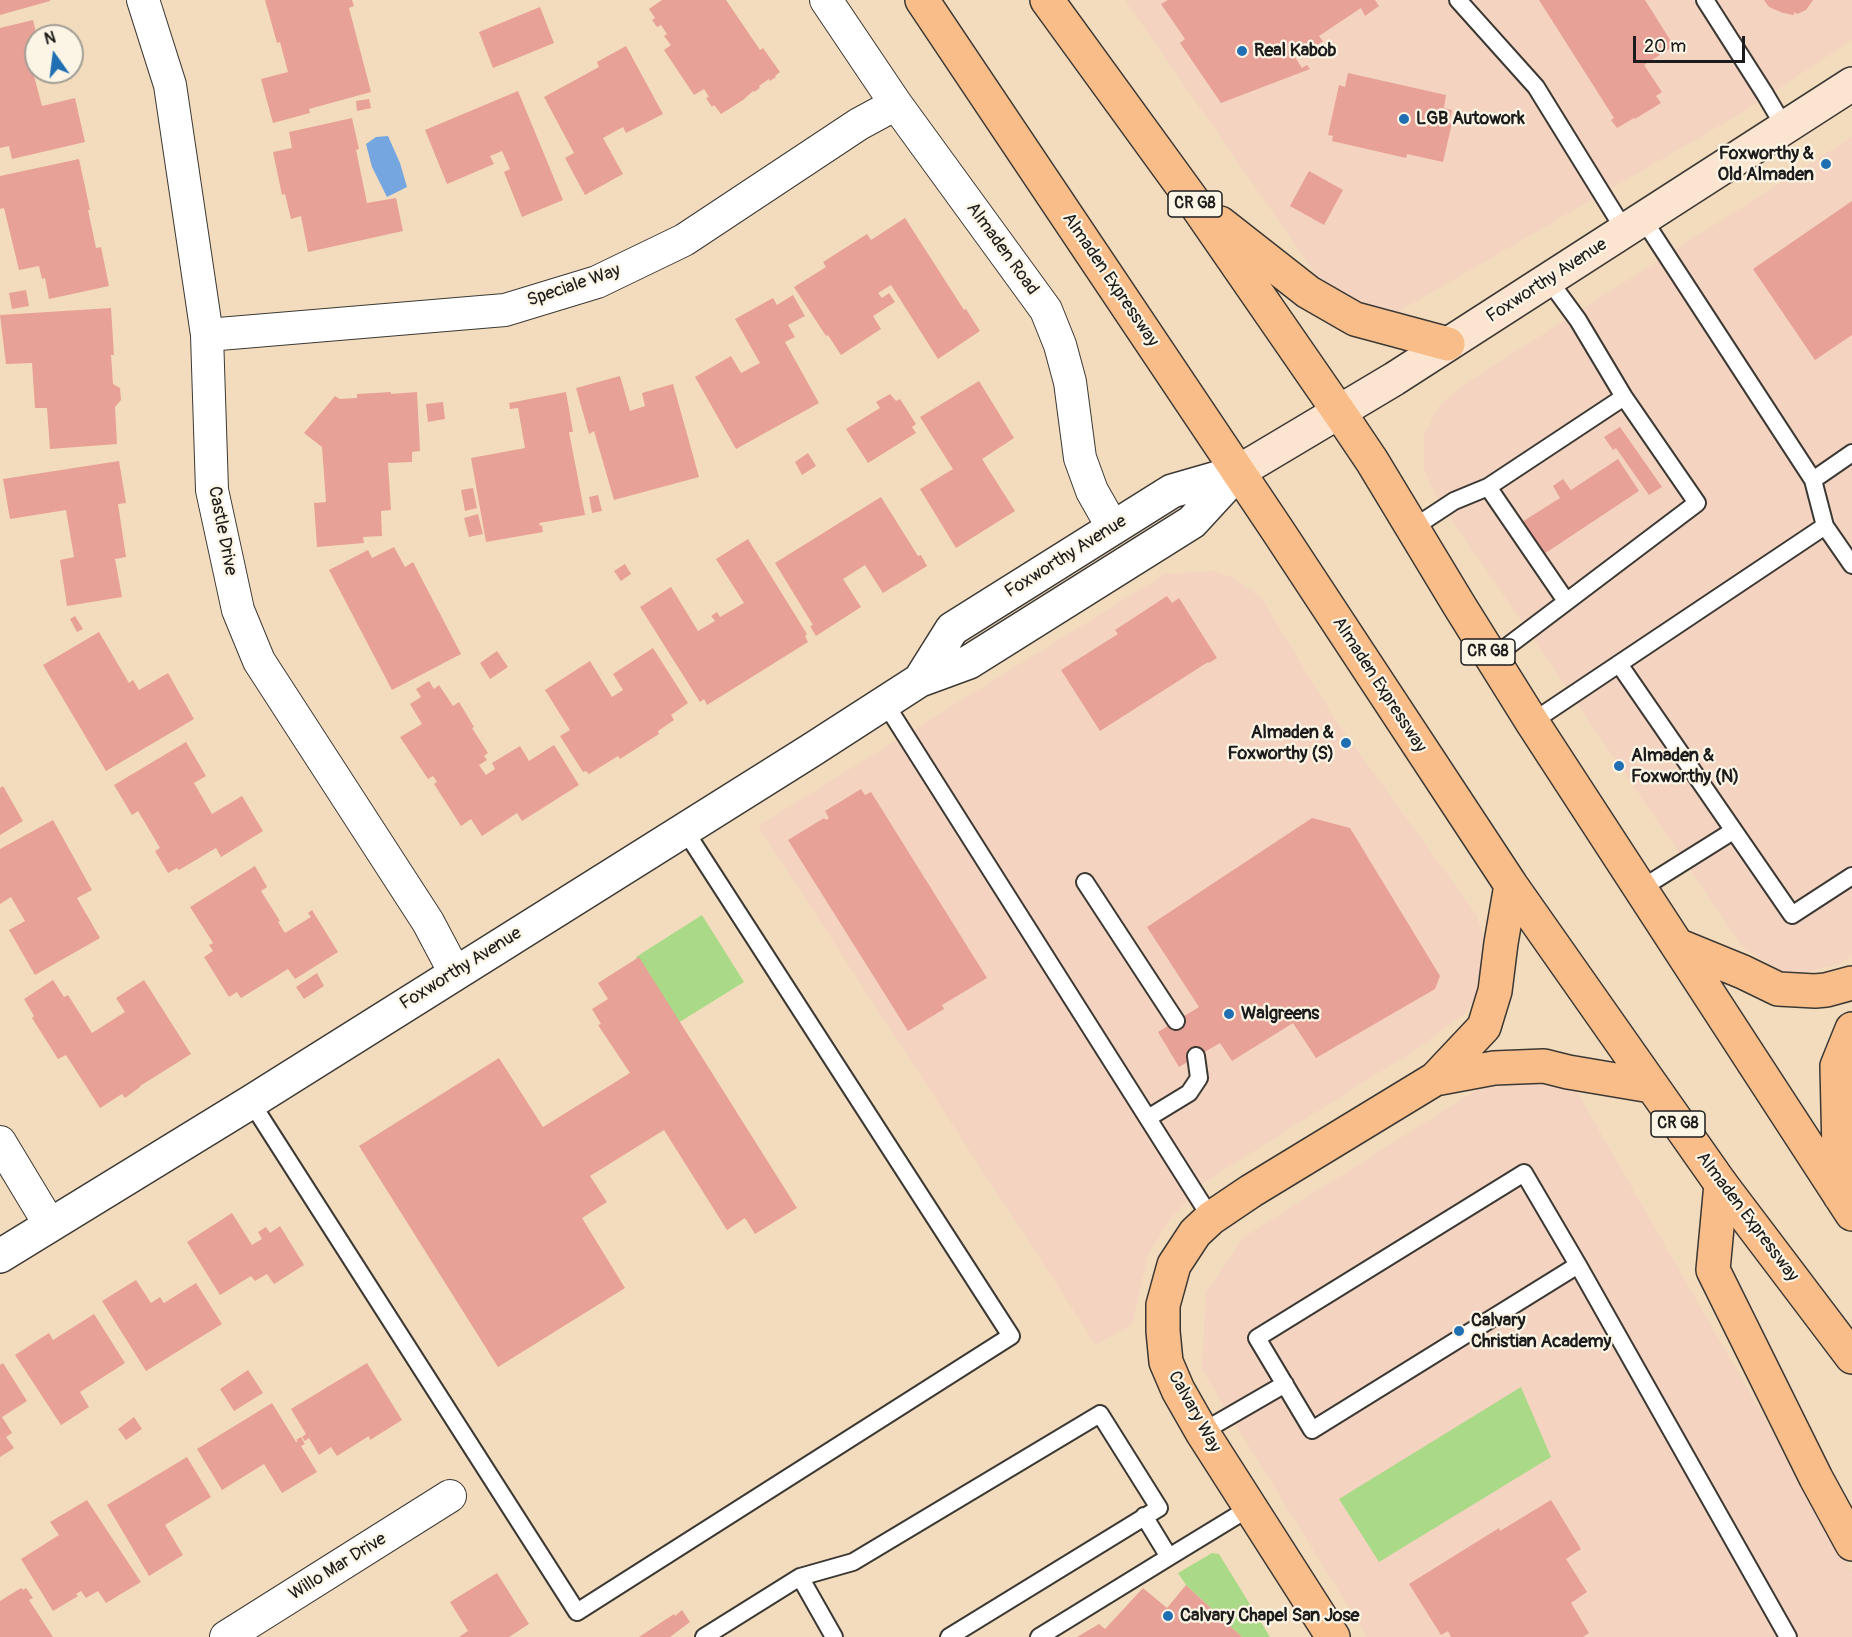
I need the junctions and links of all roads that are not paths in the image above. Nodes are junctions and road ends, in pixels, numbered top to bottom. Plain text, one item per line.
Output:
1 (143, 0) edge
2 (826, 0) edge
3 (922, 0) edge
4 (1047, 0) edge
5 (1458, 0) edge
6 (1705, 0) edge
7 (1852, 84) edge
8 (896, 104) junction
9 (1785, 128) junction
10 (1196, 205) junction
11 (1634, 225) junction
12 (1548, 279) junction
13 (207, 335) junction
14 (1448, 344) junction
15 (1624, 397) junction
16 (1339, 412) junction
17 (1852, 453) edge
18 (1238, 472) junction
19 (1813, 480) junction
20 (1488, 487) junction
21 (1825, 526) junction
22 (1113, 528) junction
23 (1413, 528) junction
24 (1852, 565) edge
25 (1566, 601) junction
26 (1492, 658) junction
27 (1619, 664) junction
28 (920, 680) junction
29 (885, 703) junction
30 (1532, 722) junction
31 (684, 829) junction
32 (1733, 831) junction
33 (1852, 876) edge
34 (1085, 882) dead end
35 (1511, 885) junction
36 (1642, 888) junction
37 (1677, 945) junction
38 (455, 973) junction
39 (1852, 983) edge
40 (1176, 1021) dead end
41 (1852, 1029) edge
42 (1196, 1056) dead end
43 (1435, 1079) junction
44 (1651, 1086) junction
45 (251, 1102) junction
46 (1148, 1118) junction
47 (0, 1142) edge
48 (1721, 1184) junction
49 (1848, 1203) edge
50 (1211, 1218) junction
51 (50, 1225) junction
52 (0, 1256) edge
53 (1578, 1265) junction
54 (1852, 1357) edge
55 (1285, 1384) junction
56 (1202, 1432) junction
57 (450, 1496) dead end
58 (1251, 1507) junction
59 (1144, 1516) junction
60 (1852, 1544) edge
61 (1169, 1557) junction
62 (800, 1577) junction
63 (226, 1637) edge
64 (704, 1637) edge
65 (834, 1637) edge
66 (948, 1637) edge
67 (1039, 1637) edge
68 (1333, 1637) edge
69 (1788, 1637) edge

1 - 13 street, Castle Drive
2 - 8 street, Almaden Road
3 - 18 main road, Almaden Expressway / CR G8
4 - 10 main road, CR G8
5 - 11 lane
6 - 9 lane
7 - 9 main road, Foxworthy Avenue
8 - 13 street, Speciale Way
8 - 22 street, Almaden Road
9 - 11 main road, Foxworthy Avenue
10 - 14 main road
10 - 16 main road, CR G8
11 - 12 main road, Foxworthy Avenue
11 - 19 lane
12 - 14 main road, Foxworthy Avenue
12 - 15 lane
13 - 38 street, Castle Drive
14 - 16 main road, Foxworthy Avenue
15 - 20 lane
15 - 25 lane
16 - 18 main road, Foxworthy Avenue
16 - 23 main road, CR G8
17 - 19 lane
18 - 22 street, Foxworthy Avenue
18 - 28 street, Foxworthy Avenue
18 - 35 main road, Almaden Expressway / CR G8
19 - 21 lane
20 - 23 lane
20 - 25 lane
21 - 24 lane
21 - 27 lane
22 - 28 street, Foxworthy Avenue
23 - 26 main road, CR G8
25 - 26 lane
26 - 30 main road, CR G8
27 - 30 lane
27 - 32 lane
28 - 29 street, Foxworthy Avenue
29 - 31 street, Foxworthy Avenue
29 - 46 lane
30 - 36 main road, CR G8
31 - 38 street, Foxworthy Avenue
31 - 45 lane
32 - 33 lane
32 - 36 lane
34 - 40 lane
35 - 43 main road
35 - 44 main road, Almaden Expressway / CR G8
36 - 37 main road, CR G8
37 - 39 main road
37 - 49 main road, CR G8
38 - 45 street, Foxworthy Avenue
41 - 49 main road
42 - 46 lane
43 - 44 main road
43 - 50 main road, Calvary Way
44 - 48 main road, Almaden Expressway / CR G8
45 - 51 street, Foxworthy Avenue
46 - 50 lane
47 - 51 street
48 - 54 main road, Almaden Expressway / CR G8
48 - 60 main road
50 - 56 main road, Calvary Way
51 - 52 street, Foxworthy Avenue
53 - 55 lane
53 - 55 lane
53 - 69 lane
55 - 56 lane
56 - 58 main road, Calvary Way
57 - 63 street, Willo Mar Drive
58 - 61 lane
58 - 68 main road, Calvary Way
59 - 61 lane
59 - 62 lane
59 - 66 lane
61 - 67 lane
62 - 64 lane
62 - 65 lane

